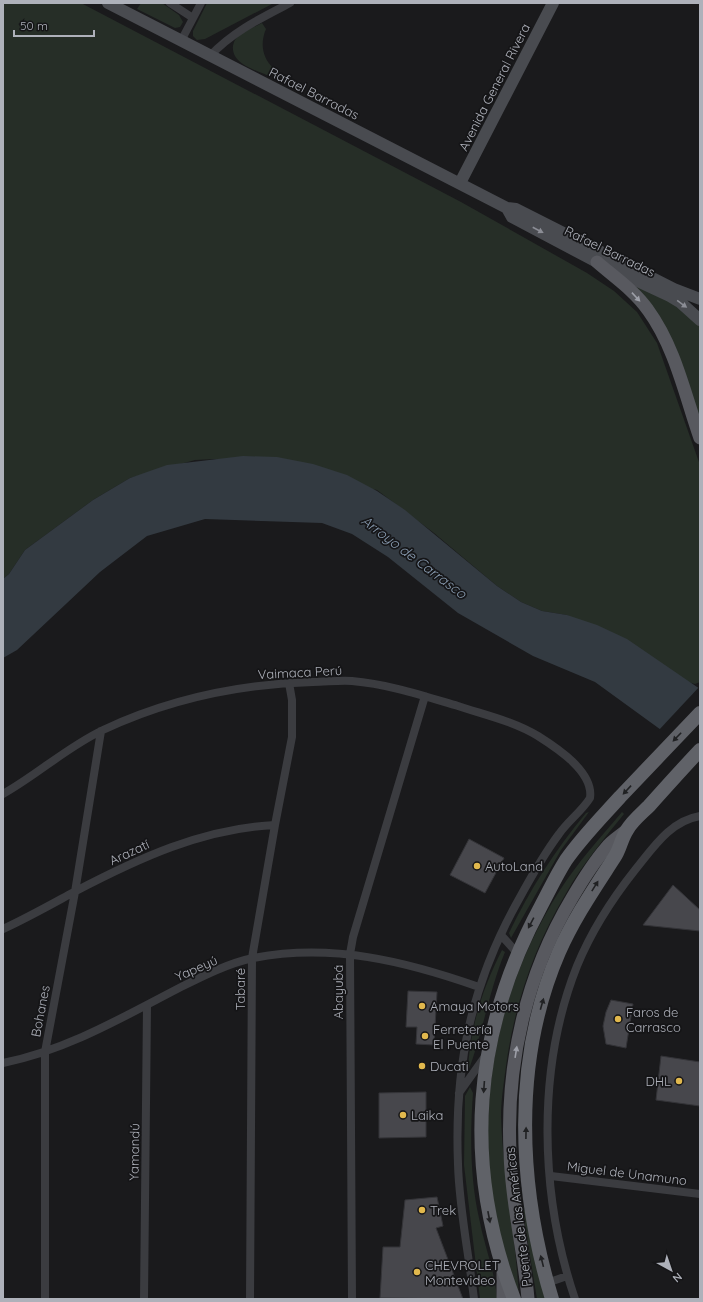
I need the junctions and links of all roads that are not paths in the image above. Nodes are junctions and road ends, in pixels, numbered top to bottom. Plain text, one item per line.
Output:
1 (108, 3) edge
2 (170, 3) edge
3 (200, 3) edge
4 (290, 3) edge
5 (553, 3) edge
6 (192, 18) junction
7 (181, 41) junction
8 (210, 56) junction
9 (460, 183) junction
10 (507, 208) junction
11 (597, 262) junction
12 (700, 299) edge
13 (700, 320) edge
14 (700, 438) edge
15 (289, 683) junction
16 (425, 696) junction
17 (700, 713) edge
18 (101, 731) junction
19 (700, 750) edge
20 (3, 794) edge
21 (700, 816) edge
22 (275, 825) junction
23 (627, 830) junction
24 (75, 892) junction
25 (3, 929) edge
26 (501, 935) junction
27 (350, 954) junction
28 (518, 954) junction
29 (252, 958) junction
30 (479, 987) junction
31 (147, 1006) junction
32 (488, 1051) junction
33 (45, 1052) junction
34 (3, 1063) edge
35 (459, 1093) junction
36 (551, 1176) junction
37 (700, 1194) edge
38 (503, 1271) junction
39 (567, 1276) junction
40 (547, 1283) junction
41 (45, 1299) edge
42 (144, 1299) edge
43 (250, 1299) edge
44 (352, 1299) edge
45 (474, 1299) edge
46 (503, 1299) edge
47 (514, 1299) edge
48 (528, 1299) edge
49 (552, 1299) edge
50 (575, 1299) edge

1 - 7 main road, Rafael Barradas
2 - 6 street
3 - 6 street
4 - 8 street
5 - 9 main road, Avenida General Rivera
6 - 7 street
7 - 8 main road, Rafael Barradas
8 - 9 main road, Rafael Barradas
9 - 10 main road, Rafael Barradas
10 -> 11 main road, Rafael Barradas
10 - 12 main road, Rafael Barradas
11 -> 13 main road, Rafael Barradas
11 -> 14 main road
15 - 16 street, Vaimaca Perú
15 - 18 street, Vaimaca Perú
15 - 22 street, Tabaré
16 - 26 street, Vaimaca Perú
16 - 27 street, Abayubá
17 -> 28 highway
18 - 20 street, Vaimaca Perú
18 - 24 street, Bohanes
19 - 23 highway
21 - 36 street
22 - 24 street, Arazatí
22 - 29 street, Tabaré
40 -> 23 highway
48 -> 23 main road, Puente de las Américas
24 - 25 street, Arazatí
24 - 33 street, Bohanes
26 - 28 street
26 - 30 street
27 - 29 street, Yapeyú
27 - 30 street, Yapeyú
27 - 44 street, Abayubá
28 - 32 highway
29 - 31 street, Yapeyú
29 - 43 street, Tabaré
30 - 35 street
31 - 33 street, Yapeyú
31 - 42 street, Yamandú
32 - 35 street
32 -> 38 highway
33 - 34 street, Yapeyú
33 - 41 street, Bohanes
35 - 45 street
36 - 37 street, Miguel de Unamuno
36 - 39 street
38 - 46 main road
38 - 47 highway
39 - 40 street
39 - 50 street
40 - 49 highway

